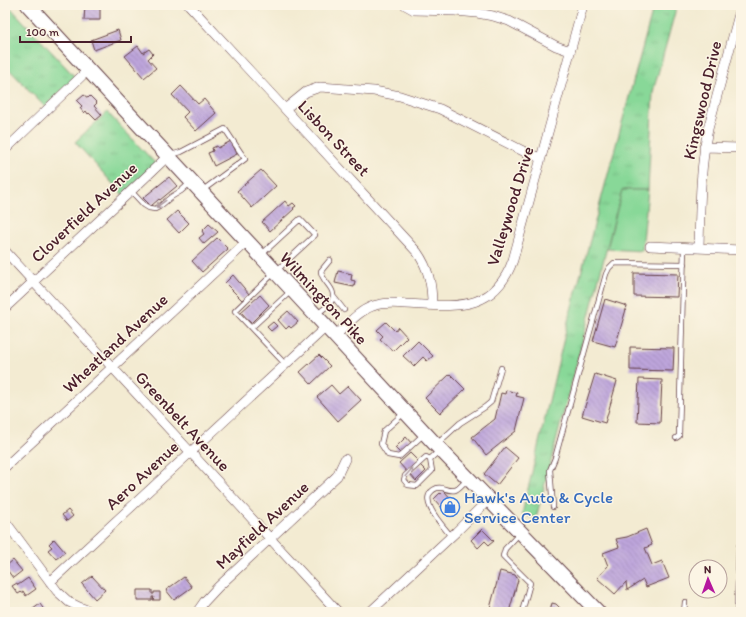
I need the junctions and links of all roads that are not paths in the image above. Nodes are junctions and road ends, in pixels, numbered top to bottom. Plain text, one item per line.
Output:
1 (28, 5) edge
2 (405, 5) edge
3 (583, 5) edge
4 (191, 6) edge
5 (741, 7) edge
6 (570, 51) junction
7 (88, 70) junction
8 (285, 110) junction
9 (704, 147) junction
10 (741, 148) edge
11 (5, 150) edge
12 (168, 156) junction
13 (541, 158) junction
14 (196, 187) junction
15 (131, 191) junction
16 (247, 242) junction
17 (650, 246) dead end
18 (684, 248) junction
19 (699, 248) junction
20 (741, 250) edge
21 (5, 251) edge
22 (260, 256) junction
23 (330, 260) dead end
24 (684, 264) junction
25 (275, 272) junction
26 (33, 282) junction
27 (292, 290) junction
28 (333, 296) junction
29 (432, 305) junction
30 (5, 308) edge
31 (344, 310) dead end
32 (316, 316) junction
33 (251, 328) junction
34 (331, 331) junction
35 (286, 365) junction
36 (112, 367) junction
37 (501, 368) dead end
38 (405, 412) junction
39 (425, 433) junction
40 (676, 438) dead end
41 (436, 451) junction
42 (191, 452) junction
43 (345, 460) dead end
44 (5, 466) edge
45 (468, 479) junction
46 (488, 500) junction
47 (552, 507) dead end
48 (5, 521) edge
49 (520, 533) junction
50 (451, 536) junction
51 (270, 538) junction
52 (741, 547) edge
53 (50, 582) junction
54 (685, 602) dead end
55 (594, 608) edge
56 (92, 612) edge
57 (197, 612) edge
58 (338, 612) edge
59 (370, 612) edge
60 (522, 612) edge
61 (604, 612) edge
62 (684, 612) edge
63 (739, 612) edge

1 - 7 main road, Wilmington Pike
2 - 6 street
3 - 6 street, Valleywood Drive
4 - 8 street, Lisbon Street
5 - 9 street, Kingswood Drive
6 - 13 street, Valleywood Drive
7 - 11 street
7 - 12 main road, Wilmington Pike
8 - 13 street
8 - 29 street, Lisbon Street
9 - 10 street
9 - 19 street, Kingswood Drive
12 - 14 main road, Wilmington Pike
12 - 14 lane
12 - 15 street, Cloverfield Avenue
13 - 29 street, Valleywood Drive
14 -> 15 lane
14 - 16 main road, Wilmington Pike
15 - 26 street, Cloverfield Avenue
16 - 22 main road, Wilmington Pike
16 - 36 street, Wheatland Avenue
17 - 18 street
18 - 19 street
18 - 24 lane
19 - 20 street
21 - 26 street, Greenbelt Avenue
22 - 25 main road, Wilmington Pike
22 - 25 lane
23 - 28 lane
24 - 40 lane
24 - 47 lane
25 - 27 main road, Wilmington Pike
25 - 33 lane
26 - 30 street, Cloverfield Avenue
26 - 36 street, Greenbelt Avenue
27 - 32 main road, Wilmington Pike
27 - 33 lane
28 - 31 lane
28 - 32 lane
29 - 34 street, Valleywood Drive
32 - 34 main road, Wilmington Pike
33 - 35 lane
34 - 35 street, Aero Avenue
34 - 38 main road, Wilmington Pike
35 - 42 street, Aero Avenue
36 - 42 street, Greenbelt Avenue
36 - 44 street, Wheatland Avenue
37 - 41 lane
38 - 39 main road, Wilmington Pike
38 - 39 lane
39 - 41 main road, Wilmington Pike
41 -> 41 lane
41 - 45 main road, Wilmington Pike
42 - 51 street, Greenbelt Avenue
42 - 53 street, Aero Avenue
43 - 51 street, Mayfield Avenue
45 - 46 main road, Wilmington Pike
45 - 50 lane
46 - 49 main road, Wilmington Pike
46 - 50 street
48 - 53 street
49 - 55 main road, Wilmington Pike
49 - 60 lane
50 - 59 street
51 - 57 street, Mayfield Avenue
51 - 58 street, Greenbelt Avenue
52 - 63 street
53 - 56 street
54 - 62 lane
55 - 61 main road, Wilmington Pike

